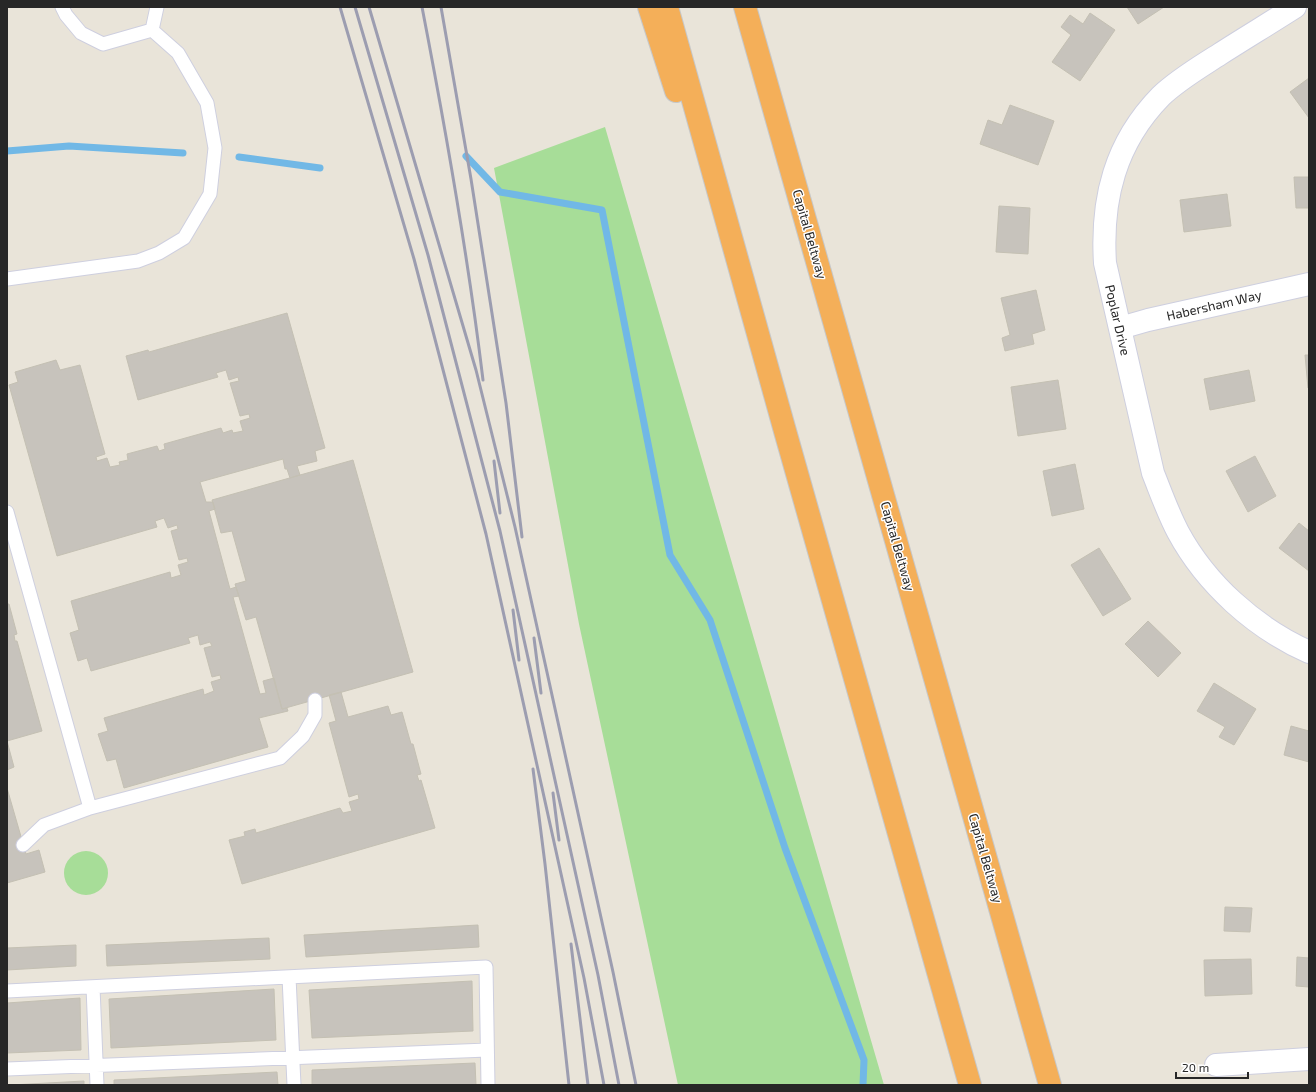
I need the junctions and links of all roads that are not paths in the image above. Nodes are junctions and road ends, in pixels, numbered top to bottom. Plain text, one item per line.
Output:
1 (62, 7) edge
2 (157, 7) edge
3 (648, 7) edge
4 (667, 7) edge
5 (745, 7) edge
6 (754, 7) edge
7 (1295, 7) edge
8 (152, 30) junction
9 (788, 155) junction
10 (7, 279) edge
11 (1309, 284) edge
12 (1120, 328) junction
13 (785, 432) junction
14 (7, 512) edge
15 (1309, 652) edge
16 (315, 700) dead end
17 (90, 808) junction
18 (23, 845) dead end
19 (288, 977) junction
20 (93, 987) junction
21 (7, 991) edge
22 (487, 1050) junction
23 (292, 1058) junction
24 (1309, 1059) edge
25 (96, 1065) junction
26 (1216, 1065) dead end
27 (7, 1069) edge
28 (97, 1085) edge
29 (294, 1085) edge
30 (488, 1085) edge
31 (970, 1085) edge
32 (1050, 1085) edge

1 - 8 lane
2 - 8 lane
3 - 13 highway
4 - 13 highway
5 - 9 highway, Capital Beltway
6 - 9 highway
7 - 12 street, Poplar Drive
8 - 10 lane
9 - 32 highway, Capital Beltway
11 - 12 street, Habersham Way
12 - 15 street, Poplar Drive
13 - 31 highway
14 - 17 lane
16 - 17 lane
17 - 18 lane
19 - 20 lane
19 - 22 lane
19 - 23 lane
20 - 21 lane
20 - 25 lane
22 - 23 lane
22 - 30 lane
23 - 25 lane
23 - 29 lane
24 - 26 street
25 - 27 lane
25 - 28 lane

